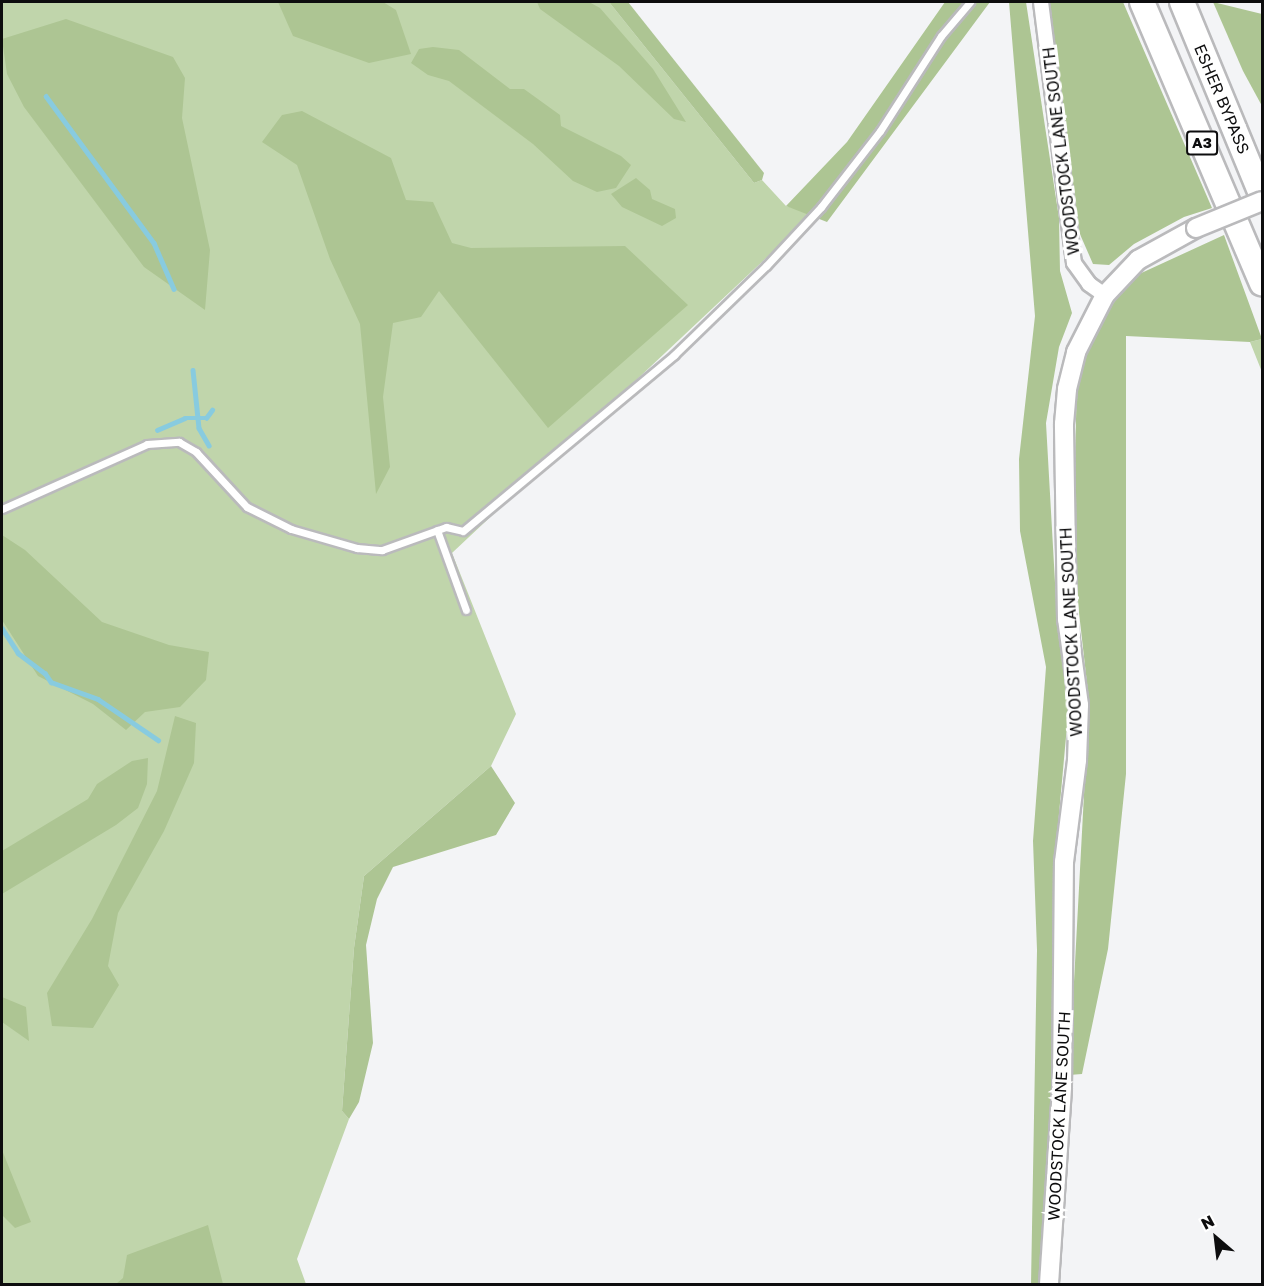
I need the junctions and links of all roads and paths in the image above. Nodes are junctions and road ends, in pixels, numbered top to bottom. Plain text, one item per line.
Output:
1 (970, 2) edge
2 (1041, 2) edge
3 (1142, 2) edge
4 (1182, 2) edge
5 (1263, 199) edge
6 (1263, 284) edge
7 (1105, 295) junction
8 (2, 508) edge
9 (437, 530) junction
10 (466, 610) dead end
11 (1049, 1284) edge

1 - 9 lane
2 - 7 street, WOODSTOCK LANE SOUTH
3 - 6 highway, A3
4 - 5 highway, ESHER BYPASS / A3
5 - 7 street, bridge
7 - 11 street, WOODSTOCK LANE SOUTH
8 - 9 lane
9 - 10 lane

